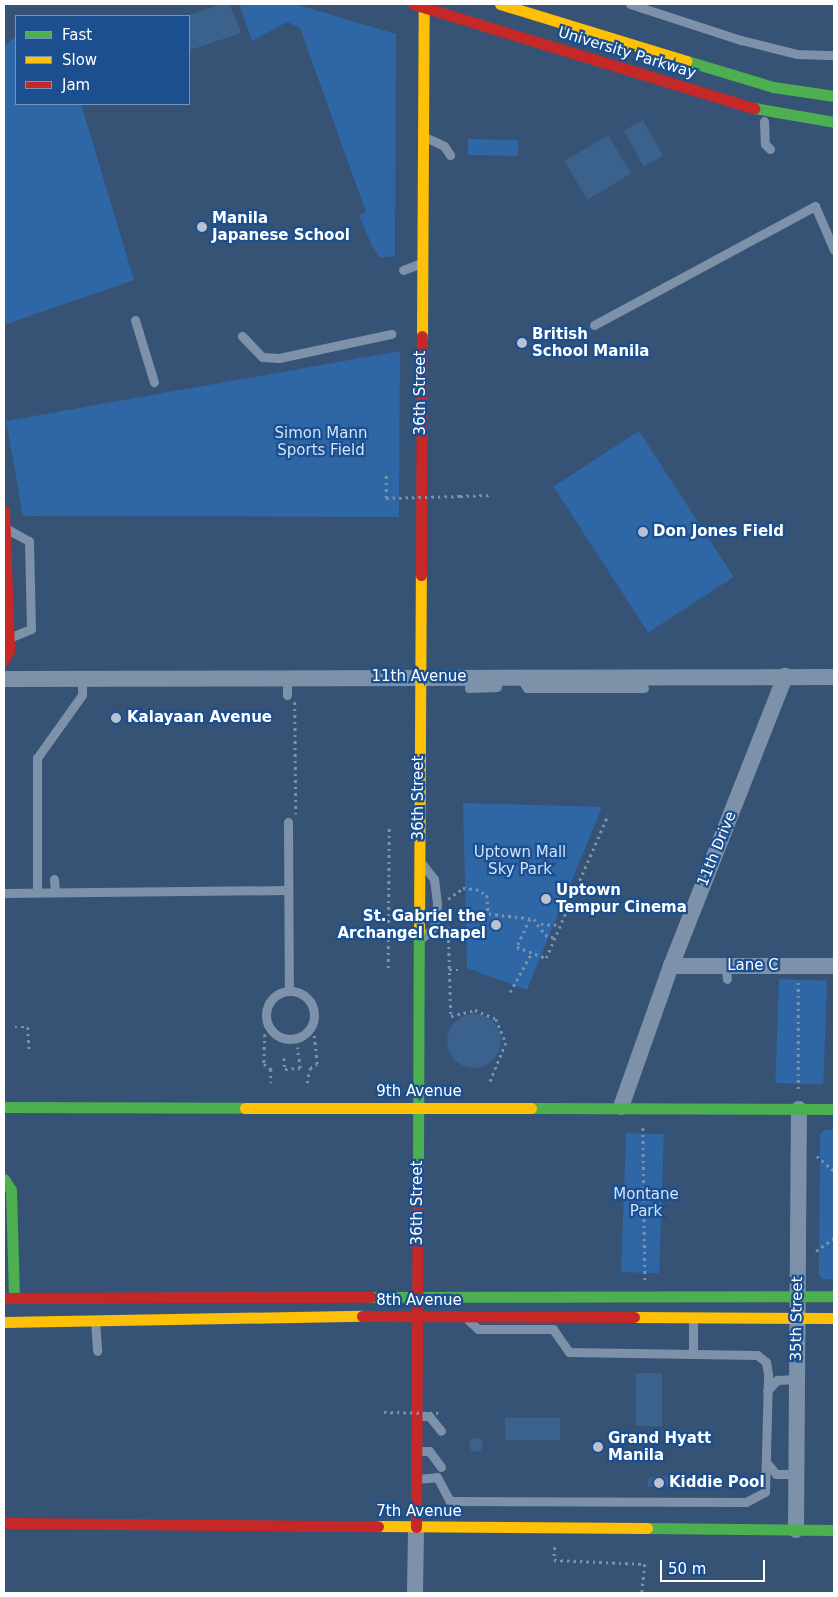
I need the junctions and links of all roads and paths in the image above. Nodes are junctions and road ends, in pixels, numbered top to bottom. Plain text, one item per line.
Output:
1 (500, 4) edge
2 (630, 4) edge
3 (420, 5) edge
4 (524, 7) edge
5 (834, 55) edge
6 (834, 96) edge
7 (764, 121) dead end
8 (834, 122) edge
9 (422, 136) junction
10 (770, 149) dead end
11 (450, 155) dead end
12 (834, 250) edge
13 (422, 263) junction
14 (404, 270) dead end
15 (135, 320) dead end
16 (594, 325) dead end
17 (391, 334) dead end
18 (242, 336) dead end
19 (154, 382) dead end
20 (386, 474) dead end
21 (490, 495) dead end
22 (4, 511) edge
23 (5, 528) junction
24 (9, 638) junction
25 (4, 660) edge
26 (785, 676) junction
27 (834, 676) edge
28 (469, 677) junction
29 (287, 678) junction
30 (420, 678) junction
31 (4, 679) edge
32 (82, 679) junction
33 (597, 682) junction
34 (497, 687) dead end
35 (644, 688) dead end
36 (291, 695) joint
37 (608, 815) dead end
38 (292, 821) joint
39 (389, 825) dead end
40 (419, 861) junction
41 (54, 879) dead end
42 (287, 890) junction
43 (37, 892) junction
44 (55, 892) junction
45 (4, 893) edge
46 (488, 911) junction
47 (476, 912) dead end
48 (530, 919) junction
49 (540, 924) junction
50 (560, 925) junction
51 (554, 938) junction
52 (419, 940) junction
53 (532, 954) junction
54 (671, 966) junction
55 (834, 966) edge
56 (388, 968) dead end
57 (450, 970) junction
58 (459, 970) dead end
59 (798, 977) dead end
60 (288, 991) junction
61 (510, 992) dead end
62 (15, 1027) dead end
63 (265, 1034) dead end
64 (314, 1034) dead end
65 (297, 1047) dead end
66 (29, 1049) dead end
67 (284, 1058) dead end
68 (490, 1082) dead end
69 (271, 1083) dead end
70 (307, 1083) dead end
71 (798, 1089) dead end
72 (4, 1107) edge
73 (418, 1107) junction
74 (621, 1107) junction
75 (799, 1109) junction
76 (834, 1109) edge
77 (643, 1126) dead end
78 (817, 1156) dead end
79 (834, 1171) edge
80 (4, 1179) edge
81 (834, 1238) edge
82 (816, 1251) dead end
83 (417, 1296) junction
84 (645, 1296) junction
85 (796, 1296) junction
86 (834, 1296) edge
87 (9, 1298) edge
88 (417, 1315) junction
89 (463, 1316) junction
90 (693, 1317) junction
91 (796, 1318) junction
92 (834, 1318) edge
93 (95, 1320) junction
94 (9, 1321) edge
95 (97, 1351) dead end
96 (693, 1351) junction
97 (796, 1379) junction
98 (766, 1393) junction
99 (384, 1412) dead end
100 (441, 1412) dead end
101 (417, 1416) junction
102 (441, 1431) dead end
103 (417, 1451) junction
104 (766, 1461) junction
105 (442, 1467) dead end
106 (796, 1474) junction
107 (416, 1479) junction
108 (4, 1524) edge
109 (416, 1527) junction
110 (796, 1530) junction
111 (834, 1530) edge
112 (555, 1547) dead end
113 (416, 1593) edge
114 (642, 1593) edge

1 - 4 street, University Parkway
2 - 5 lane
3 - 8 street, University Parkway
3 - 9 street, 36th Street
4 - 6 street, University Parkway
7 - 10 lane
9 - 11 lane
9 - 13 street, 36th Street
12 - 16 lane
13 - 14 lane
13 - 30 street, 36th Street
15 - 19 lane
17 - 18 lane
20 - 21 path, bridge
22 - 23 street
23 - 24 street
23 - 24 lane
24 - 25 street
26 - 27 street, 11th Avenue
26 - 33 street, 11th Avenue
26 - 54 street, 11th Drive
28 - 30 street, 11th Avenue
28 - 33 street, 11th Avenue
28 - 34 lane
29 - 30 street, 11th Avenue
29 - 32 street, 11th Avenue
29 - 36 lane
30 - 40 street, 36th Street
31 - 32 street, 11th Avenue
32 - 43 lane
33 - 35 lane
36 - 38 path
37 - 50 path
38 - 42 lane
39 - 56 path
40 - 52 street, 36th Street
40 - 52 lane
41 - 44 lane
42 - 44 lane
42 - 60 lane
43 - 44 lane
43 - 45 lane
46 - 47 path
46 - 48 path
46 - 57 path
48 - 49 path
48 - 53 path
49 - 50 path
49 - 51 path
50 - 51 path
51 - 53 path
52 - 73 street, 36th Street
53 - 61 path
54 - 55 street, Lane C
54 - 74 street, 11th Drive
57 - 58 path
57 - 68 path
59 - 71 path
60 - 60 lane
62 - 66 path
63 - 69 path
64 - 70 path
65 - 67 path
72 - 73 street, 9th Avenue
73 - 74 street, 9th Avenue
73 - 83 street, 36th Street
74 - 75 street, 9th Avenue
75 - 76 street, 9th Avenue
75 - 85 street, 35th Street
77 - 84 path
78 - 79 path
80 - 87 street
81 - 82 path
83 - 84 street, 8th Avenue
83 - 87 street, 8th Avenue
83 - 88 street, 36th Street
84 - 85 street, 8th Avenue
85 - 86 street, 8th Avenue
85 - 91 street, 35th Street
88 - 89 street, 8th Avenue
88 - 93 street, 8th Avenue
88 - 101 street, 36th Street
89 - 90 street, 8th Avenue
89 - 96 lane
90 - 91 street, 8th Avenue
90 - 96 lane
91 - 92 street, 8th Avenue
91 - 97 street, 35th Street
93 - 94 street, 8th Avenue
93 - 95 lane
96 - 98 lane
97 - 98 lane
97 - 106 street, 35th Street
98 - 104 lane
99 - 100 path, bridge
101 - 102 lane
101 - 103 street, 36th Street
103 - 105 lane
103 - 107 street, 36th Street
104 - 106 lane
104 - 107 lane
106 - 110 street, 35th Street
107 - 109 street, 36th Street
108 - 109 street, 7th Avenue
109 - 110 street, 7th Avenue
109 - 113 street, 36th Street
110 - 111 street, 7th Avenue
112 - 114 path

